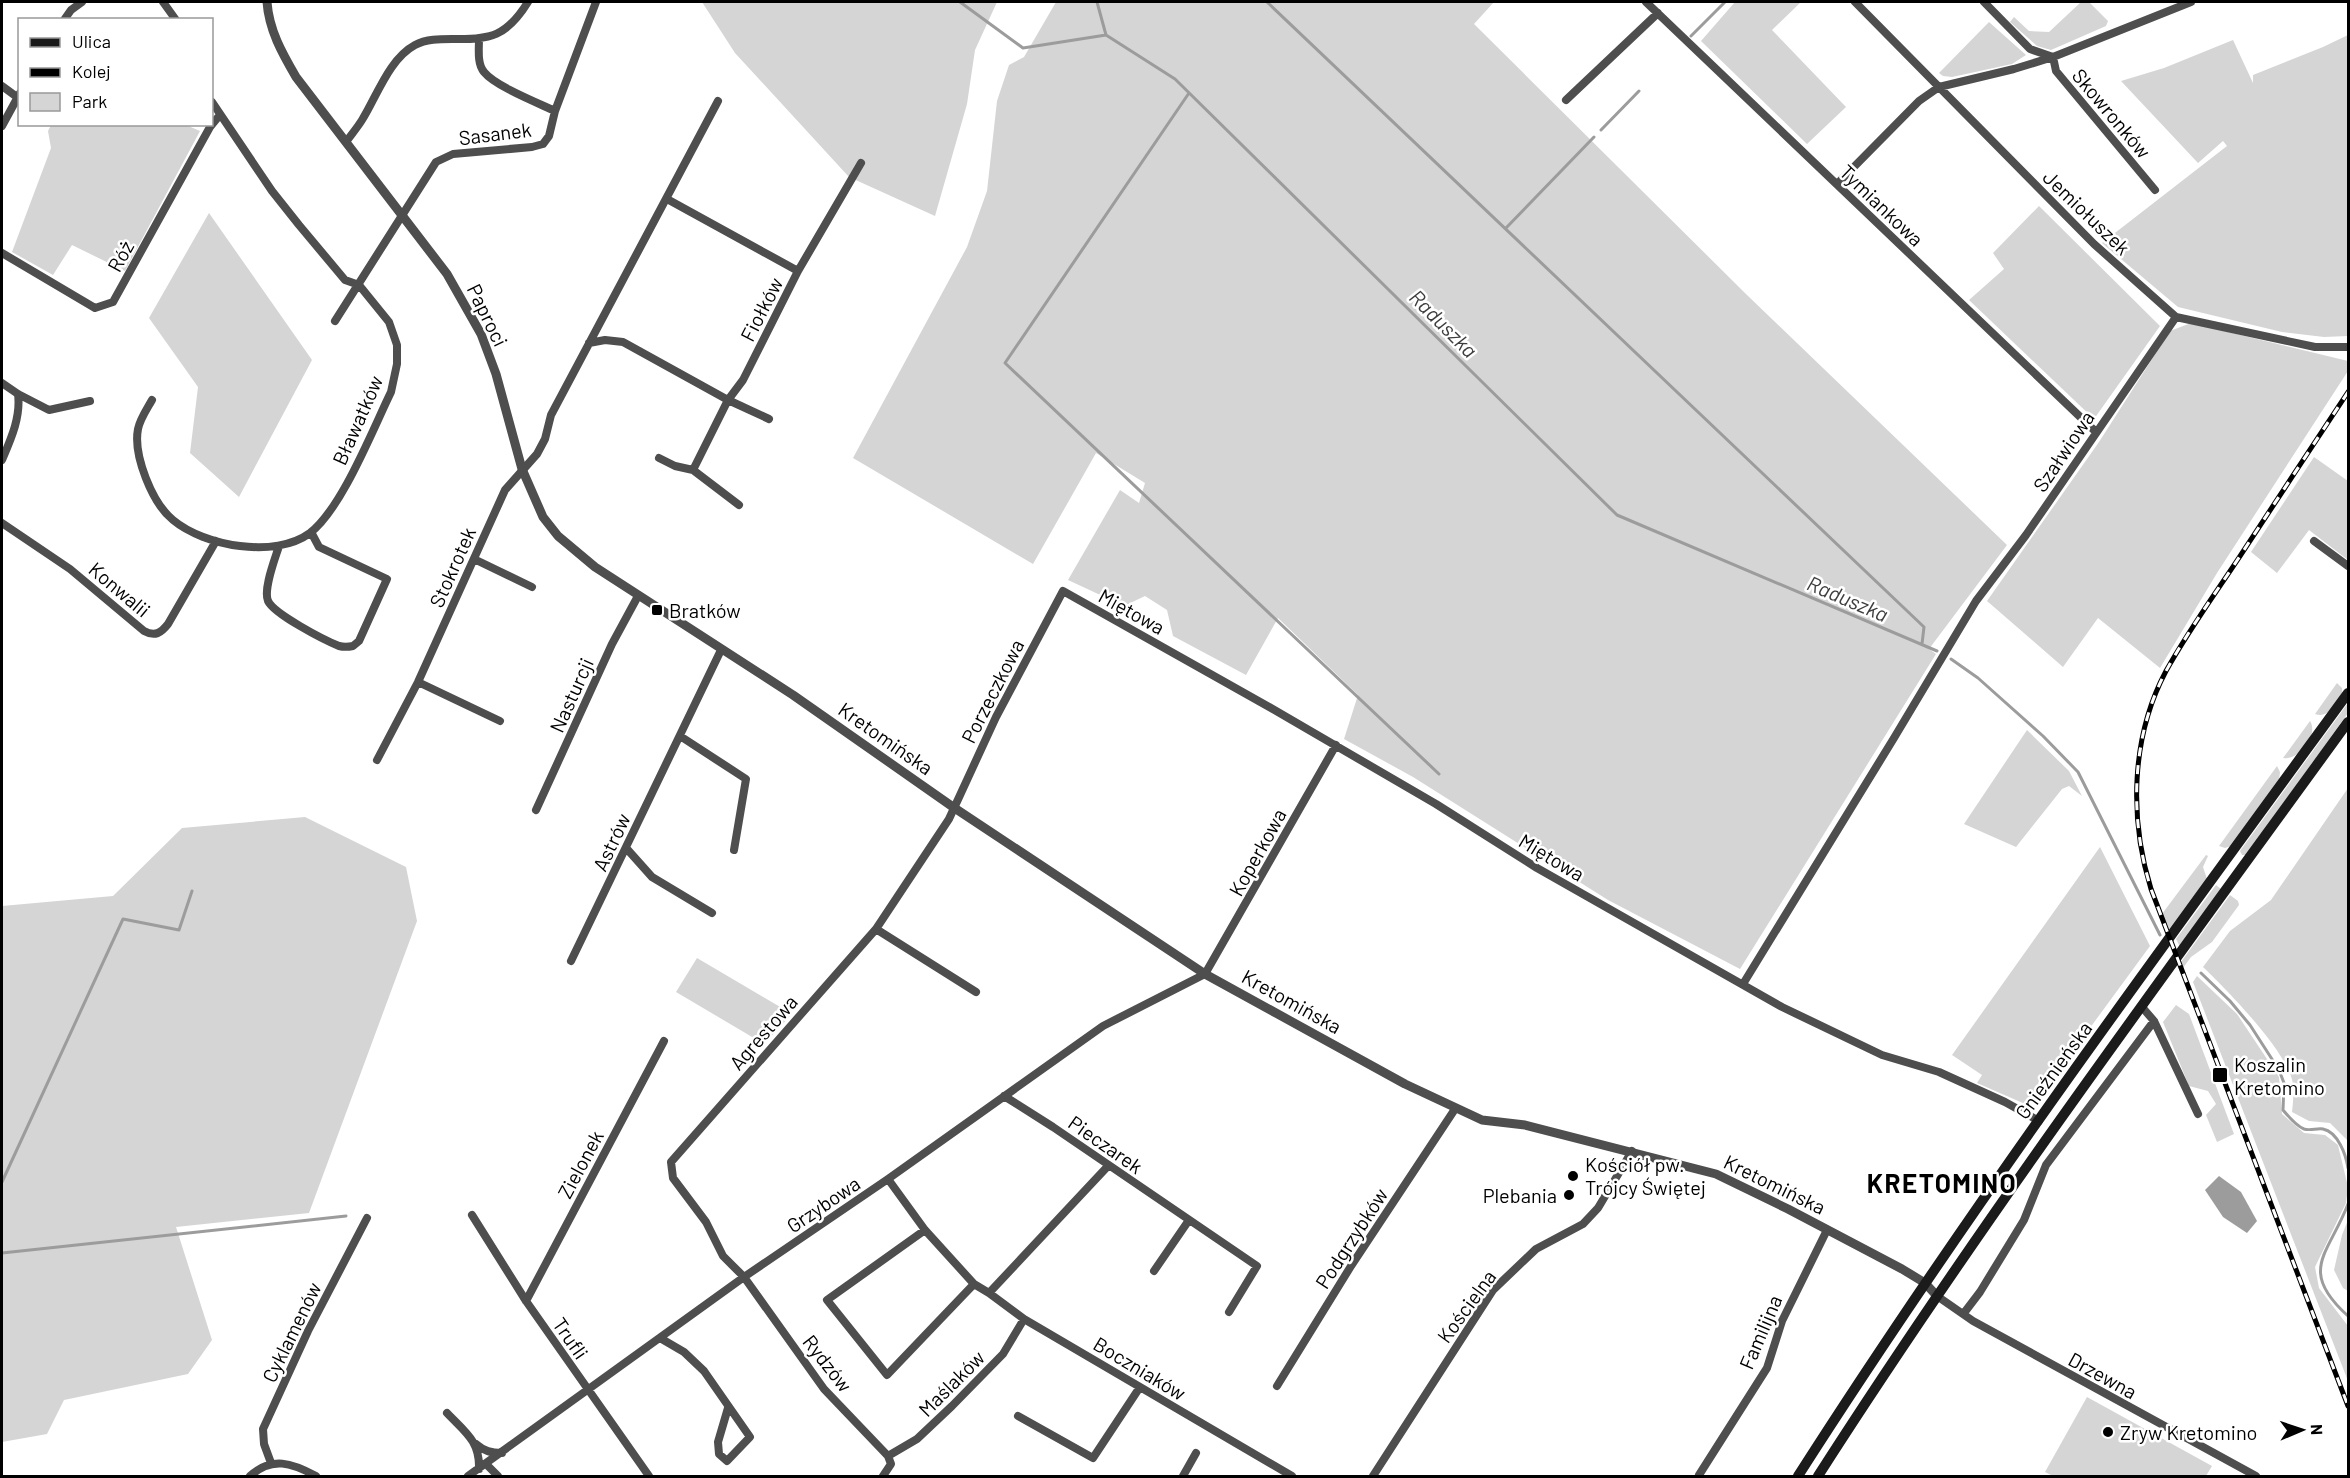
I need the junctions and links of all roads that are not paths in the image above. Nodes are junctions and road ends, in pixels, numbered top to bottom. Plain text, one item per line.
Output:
1 (82, 2) edge
2 (163, 2) edge
3 (267, 2) edge
4 (528, 2) edge
5 (596, 2) edge
6 (1646, 2) edge
7 (1854, 2) edge
8 (1984, 2) edge
9 (2190, 2) edge
10 (1658, 13) junction
11 (65, 18) edge
12 (175, 18) edge
13 (479, 39) junction
14 (2053, 57) junction
15 (2, 86) edge
16 (1938, 87) junction
17 (18, 95) edge
18 (718, 100) dead end
19 (1566, 100) dead end
20 (213, 104) edge
21 (555, 111) junction
22 (219, 116) junction
23 (213, 123) edge
24 (2, 126) edge
25 (211, 126) edge
26 (346, 142) junction
27 (861, 163) dead end
28 (1837, 184) junction
29 (2155, 190) dead end
30 (667, 199) junction
31 (402, 217) junction
32 (2, 253) edge
33 (798, 271) junction
34 (359, 285) junction
35 (2176, 317) junction
36 (335, 321) dead end
37 (589, 344) junction
38 (2349, 347) edge
39 (2, 383) edge
40 (18, 394) junction
41 (152, 400) dead end
42 (728, 400) junction
43 (90, 401) dead end
44 (769, 419) dead end
45 (2096, 432) junction
46 (659, 458) dead end
47 (2, 460) edge
48 (522, 469) junction
49 (693, 470) junction
50 (739, 505) dead end
51 (2, 523) edge
52 (311, 532) junction
53 (216, 541) junction
54 (2314, 541) dead end
55 (279, 546) junction
56 (474, 559) junction
57 (2349, 566) edge
58 (532, 587) dead end
59 (1063, 591) joint
60 (638, 596) junction
61 (683, 625) joint
62 (721, 650) junction
63 (418, 682) junction
64 (2349, 693) edge
65 (500, 721) dead end
66 (2349, 722) edge
67 (680, 736) junction
68 (1336, 745) junction
69 (377, 760) dead end
70 (953, 807) junction
71 (536, 810) dead end
72 (627, 849) junction
73 (734, 850) dead end
74 (712, 913) dead end
75 (876, 929) junction
76 (571, 960) dead end
77 (1205, 974) junction
78 (1743, 984) junction
79 (976, 992) dead end
80 (2142, 1007) junction
81 (2154, 1021) junction
82 (664, 1041) dead end
83 (1004, 1096) junction
84 (1455, 1108) junction
85 (2198, 1114) dead end
86 (2039, 1121) junction
87 (1632, 1151) junction
88 (1108, 1166) junction
89 (888, 1179) junction
90 (472, 1215) dead end
91 (367, 1218) dead end
92 (1190, 1220) junction
93 (925, 1230) junction
94 (1827, 1230) junction
95 (1154, 1271) dead end
96 (744, 1278) junction
97 (1925, 1283) junction
98 (974, 1284) junction
99 (989, 1293) junction
100 (1937, 1296) junction
101 (526, 1301) junction
102 (1229, 1312) dead end
103 (1964, 1313) junction
104 (1024, 1319) junction
105 (660, 1338) junction
106 (1277, 1386) dead end
107 (1140, 1388) junction
108 (587, 1389) junction
109 (728, 1408) junction
110 (447, 1413) dead end
111 (1018, 1416) dead end
112 (476, 1443) junction
113 (502, 1453) junction
114 (1196, 1454) dead end
115 (889, 1460) junction
116 (271, 1463) junction
117 (483, 1467) junction
118 (1699, 1475) dead end
119 (250, 1476) edge
120 (316, 1476) edge
121 (468, 1476) edge
122 (498, 1476) edge
123 (649, 1476) edge
124 (883, 1476) edge
125 (1183, 1476) edge
126 (1292, 1476) edge
127 (1372, 1476) edge
128 (1798, 1476) edge
129 (1818, 1476) edge
130 (2256, 1476) edge

1 - 11 street
2 - 12 street
3 - 26 street, Paproci
4 - 13 street
5 - 21 street, Sasanek
6 - 10 street, Tymiankowa
7 - 16 street, Jemiołuszek
8 - 14 street
9 - 14 street, Skowronków
10 - 19 street
10 - 28 street, Tymiankowa
13 - 21 street
13 - 26 street
14 - 16 street
14 - 29 street, Skowronków
15 - 17 street
16 - 28 street
16 - 35 street, Jemiołuszek
17 - 24 street
18 - 30 street
20 - 22 street
21 - 31 street, Sasanek
22 - 23 street, Róż
22 - 34 street
25 - 32 street, Róż
26 - 31 street, Paproci
27 - 33 street, Fiołków
28 - 45 street, Tymiankowa
30 - 33 street
30 - 37 street
31 - 34 street
31 - 48 street, Paproci
33 - 42 street, Fiołków
34 - 36 street
34 - 52 street, Bławatków
35 - 38 street, Jemiołuszek
35 - 45 street, Szałwiowa
37 - 42 street
37 - 48 street
39 - 40 street
40 - 43 street
40 - 47 street
41 - 53 street, Bławatków
42 - 44 street
42 - 49 street, Fiołków
45 - 78 street, Szałwiowa
46 - 49 street
48 - 56 street, Stokrotek
48 - 60 street, Paproci
49 - 50 street
51 - 53 street, Konwalii
52 - 55 street, Bławatków
52 - 55 street
53 - 55 street, Bławatków
54 - 57 street
56 - 58 street
56 - 63 street, Stokrotek
59 - 68 street, Miętowa
59 - 70 street, Porzeczkowa
60 - 61 street, Paproci
60 - 71 street, Nasturcji
61 - 62 street, Kretomińska
62 - 67 street, Astrów
62 - 70 street, Kretomińska
63 - 65 street
63 - 69 street, Stokrotek
64 - 86 main road, Gnieźnieńska
66 - 80 main road, Gnieźnieńska
67 - 72 street, Astrów
67 - 73 street
68 - 77 street, Koperkowa
68 - 78 street, Miętowa
70 - 75 street, Agrestowa
70 - 77 street, Kretomińska
72 - 74 street
72 - 76 street, Astrów
75 - 79 street
75 - 96 street, Agrestowa
77 - 83 street, Grzybowa
77 - 84 street, Kretomińska
78 - 86 street, Miętowa
80 - 81 street
80 - 100 main road, Gnieźnieńska
81 - 85 street
81 - 103 street
82 - 101 street, Zielonek
83 - 88 street, Pieczarek
83 - 89 street, Grzybowa
84 - 87 street, Kretomińska
84 - 106 street, Podgrzybków
86 - 97 main road, Gnieźnieńska
87 - 94 street, Kretomińska
87 - 127 street, Kościelna
88 - 92 street, Pieczarek
88 - 99 street
89 - 93 street, Boczniaków
89 - 96 street, Grzybowa
90 - 101 street, Trufli
91 - 116 street, Cyklamenów
92 - 95 street
92 - 102 street, Pieczarek
93 - 98 street, Boczniaków
93 - 98 street
94 - 97 street, Kretomińska
94 - 118 street, Familijna
96 - 105 street, Grzybowa
96 - 115 street, Rydzów
97 - 100 street, Kretomińska
97 - 128 main road, Gnieźnieńska
98 - 99 street, Boczniaków
99 - 104 street, Boczniaków
100 - 103 street, Drzewna
100 - 129 main road, Gnieźnieńska
101 - 108 street, Trufli
103 - 130 street, Drzewna
104 - 107 street, Boczniaków
104 - 115 street, Maślaków
105 - 108 street, Grzybowa
105 - 109 street
107 - 111 street
107 - 126 street, Boczniaków
108 - 113 street, Grzybowa
108 - 123 street, Trufli
109 - 109 street
110 - 112 street
112 - 113 street
112 - 117 street
113 - 117 street, Grzybowa
114 - 125 street
115 - 124 street, Maślaków
116 - 119 street
116 - 120 street
117 - 121 street, Grzybowa
117 - 122 street

